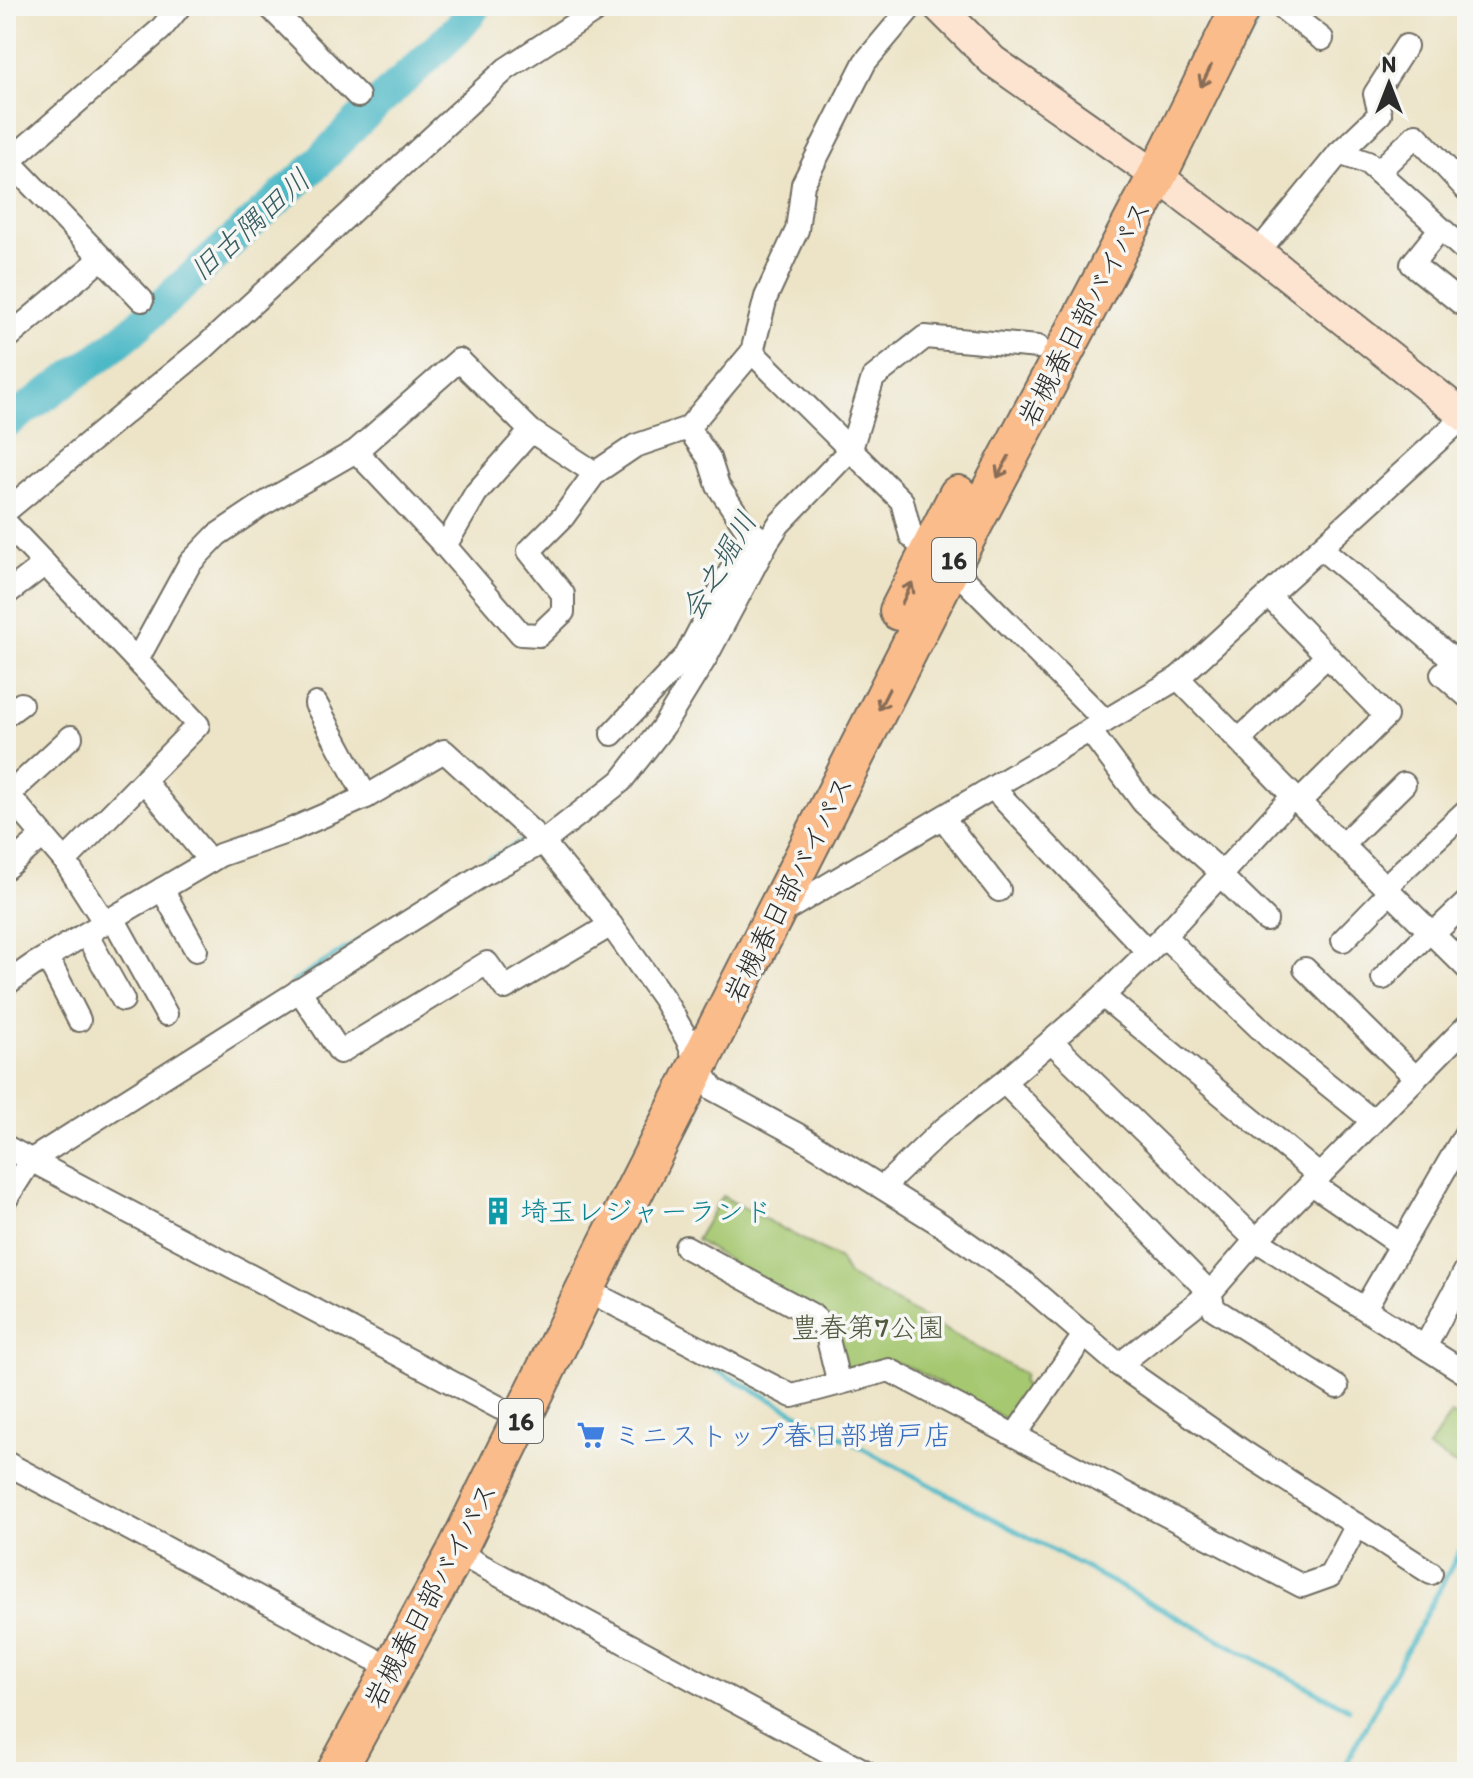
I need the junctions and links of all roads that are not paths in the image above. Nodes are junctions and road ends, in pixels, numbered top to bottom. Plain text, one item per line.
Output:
1 (180, 6) edge
2 (269, 6) edge
3 (602, 6) edge
4 (912, 6) edge
5 (938, 6) edge
6 (1212, 6) edge
7 (1241, 6) edge
8 (1280, 6) edge
9 (1322, 39) dead end
10 (1406, 46) dead end
11 (358, 96) dead end
12 (1339, 153) junction
13 (7, 161) edge
14 (1146, 168) junction
15 (1378, 172) junction
16 (1467, 190) edge
17 (1440, 229) junction
18 (1258, 252) junction
19 (1467, 252) edge
20 (102, 258) junction
21 (142, 300) dead end
22 (1467, 308) edge
23 (6, 339) edge
24 (1038, 347) junction
25 (752, 352) junction
26 (1466, 416) edge
27 (688, 428) junction
28 (531, 431) junction
29 (843, 442) junction
30 (356, 451) junction
31 (595, 473) junction
32 (6, 511) edge
33 (6, 523) edge
34 (759, 537) junction
35 (445, 546) junction
36 (1321, 548) junction
37 (939, 559) junction
38 (45, 564) junction
39 (6, 594) edge
40 (1269, 596) junction
41 (1461, 655) edge
42 (1327, 656) junction
43 (137, 660) junction
44 (685, 672) junction
45 (1178, 678) junction
46 (1467, 696) edge
47 (316, 704) dead end
48 (1098, 726) junction
49 (612, 734) dead end
50 (71, 737) dead end
51 (1239, 740) junction
52 (144, 781) junction
53 (1404, 784) dead end
54 (993, 788) junction
55 (7, 795) edge
56 (366, 797) junction
57 (1296, 799) junction
58 (1467, 814) edge
59 (943, 818) junction
60 (43, 836) junction
61 (543, 842) junction
62 (1342, 845) junction
63 (65, 861) junction
64 (210, 861) junction
65 (6, 868) edge
66 (1220, 873) junction
67 (162, 889) junction
68 (999, 890) dead end
69 (1388, 890) junction
70 (1467, 902) edge
71 (774, 916) junction
72 (1266, 920) dead end
73 (101, 925) junction
74 (611, 925) junction
75 (1432, 933) junction
76 (1343, 940) dead end
77 (1156, 944) junction
78 (196, 950) dead end
79 (47, 957) junction
80 (1467, 968) edge
81 (1305, 969) dead end
82 (1383, 978) dead end
83 (6, 984) edge
84 (299, 990) junction
85 (1103, 996) junction
86 (123, 1000) dead end
87 (166, 1014) dead end
88 (79, 1020) dead end
89 (1467, 1026) edge
90 (1051, 1041) junction
91 (692, 1053) junction
92 (1416, 1078) junction
93 (1004, 1082) junction
94 (1373, 1121) junction
95 (1467, 1131) edge
96 (8, 1148) edge
97 (30, 1161) junction
98 (1316, 1180) junction
99 (883, 1187) junction
100 (6, 1199) edge
101 (1256, 1240) junction
102 (1401, 1245) junction
103 (686, 1247) dead end
104 (1467, 1268) edge
105 (585, 1289) junction
106 (1210, 1293) junction
107 (1365, 1308) junction
108 (1085, 1334) junction
109 (1425, 1347) junction
110 (1119, 1365) junction
111 (1467, 1374) edge
112 (837, 1376) dead end
113 (1337, 1387) dead end
114 (500, 1408) junction
115 (1015, 1435) junction
116 (6, 1463) edge
117 (1357, 1525) junction
118 (456, 1552) junction
119 (1431, 1573) dead end
120 (372, 1658) junction
121 (310, 1772) edge
122 (336, 1772) edge
123 (866, 1772) edge

1 - 13 street
2 - 11 street
3 - 32 street
4 - 25 street
5 - 14 street
6 - 14 highway, 岩槻春日部バイパス / 16
7 -> 14 highway, 岩槻春日部バイパス / 16
8 - 9 street
10 - 12 street
12 - 15 street
12 - 18 street
13 - 20 street
14 - 18 street
14 - 24 highway, 岩槻春日部バイパス / 16
14 -> 37 highway, 岩槻春日部バイパス / 16
15 - 16 street
15 - 17 street
17 - 19 street
17 - 22 street
18 - 26 street
20 - 21 street
20 - 23 street
24 - 29 street
24 - 37 highway, 岩槻春日部バイパス / 16
25 - 27 street
25 - 29 street
26 - 36 street
27 - 31 street
27 - 34 street
28 - 30 street
28 - 31 street
28 - 35 street
29 - 34 street
29 - 37 street
30 - 35 street
30 - 43 street
31 - 35 street
33 - 38 street
34 - 44 street
36 - 40 street
36 - 41 street
37 - 48 street
37 -> 71 highway, 岩槻春日部バイパス / 16
91 -> 37 highway, 岩槻春日部バイパス / 16
38 - 39 street
38 - 43 street
40 - 42 street
40 - 45 street
41 - 46 street
42 - 51 street
42 - 57 street
43 - 52 street
44 - 49 street
44 - 61 street
45 - 48 street
45 - 51 street
47 - 56 street
48 - 54 street
48 - 66 street
50 - 55 street
51 - 57 street
52 - 63 street
52 - 64 street
53 - 62 street
54 - 59 street
54 - 77 street
55 - 60 street
56 - 61 street
56 - 64 street
57 - 62 street
57 - 66 street
58 - 69 street
59 - 68 street
59 - 71 street
60 - 63 street
60 - 65 street
61 - 74 street
61 - 84 street
62 - 69 street
63 - 73 street
64 - 67 street
66 - 72 street
66 - 77 street
67 - 73 street
67 - 78 street
69 - 75 street
69 - 76 street
70 - 75 street
71 - 91 highway, 岩槻春日部バイパス / 16
73 - 79 street
73 - 86 street
73 - 87 street
74 - 84 street
74 - 91 street
75 - 80 street
75 - 82 street
77 - 85 street
77 - 94 street
79 - 83 street
79 - 88 street
81 - 92 street
84 - 97 street
85 - 90 street
85 - 98 street
89 - 92 street
90 - 93 street
90 - 101 street
91 - 99 street
91 - 105 highway, 岩槻春日部バイパス / 16
91 - 114 highway, 岩槻春日部バイパス / 16
92 - 94 street
93 - 99 street
93 - 106 street
94 - 98 street
95 - 102 street
96 - 97 street
97 - 100 street
97 - 114 street
98 - 101 street
98 - 102 street
99 - 108 street
101 - 106 street
101 - 107 street
102 - 107 street
103 - 112 street
104 - 109 street
105 - 115 street
105 - 118 highway, 岩槻春日部バイパス / 16
106 - 110 street
106 - 113 street
107 - 109 street
108 - 110 street
108 - 115 street
109 - 111 street
110 - 117 street
114 - 120 highway, 岩槻春日部バイパス / 16
115 - 117 street
116 - 120 street
117 - 119 street
118 - 122 highway, 岩槻春日部バイパス / 16
118 - 123 street
120 - 121 highway, 岩槻春日部バイパス / 16

